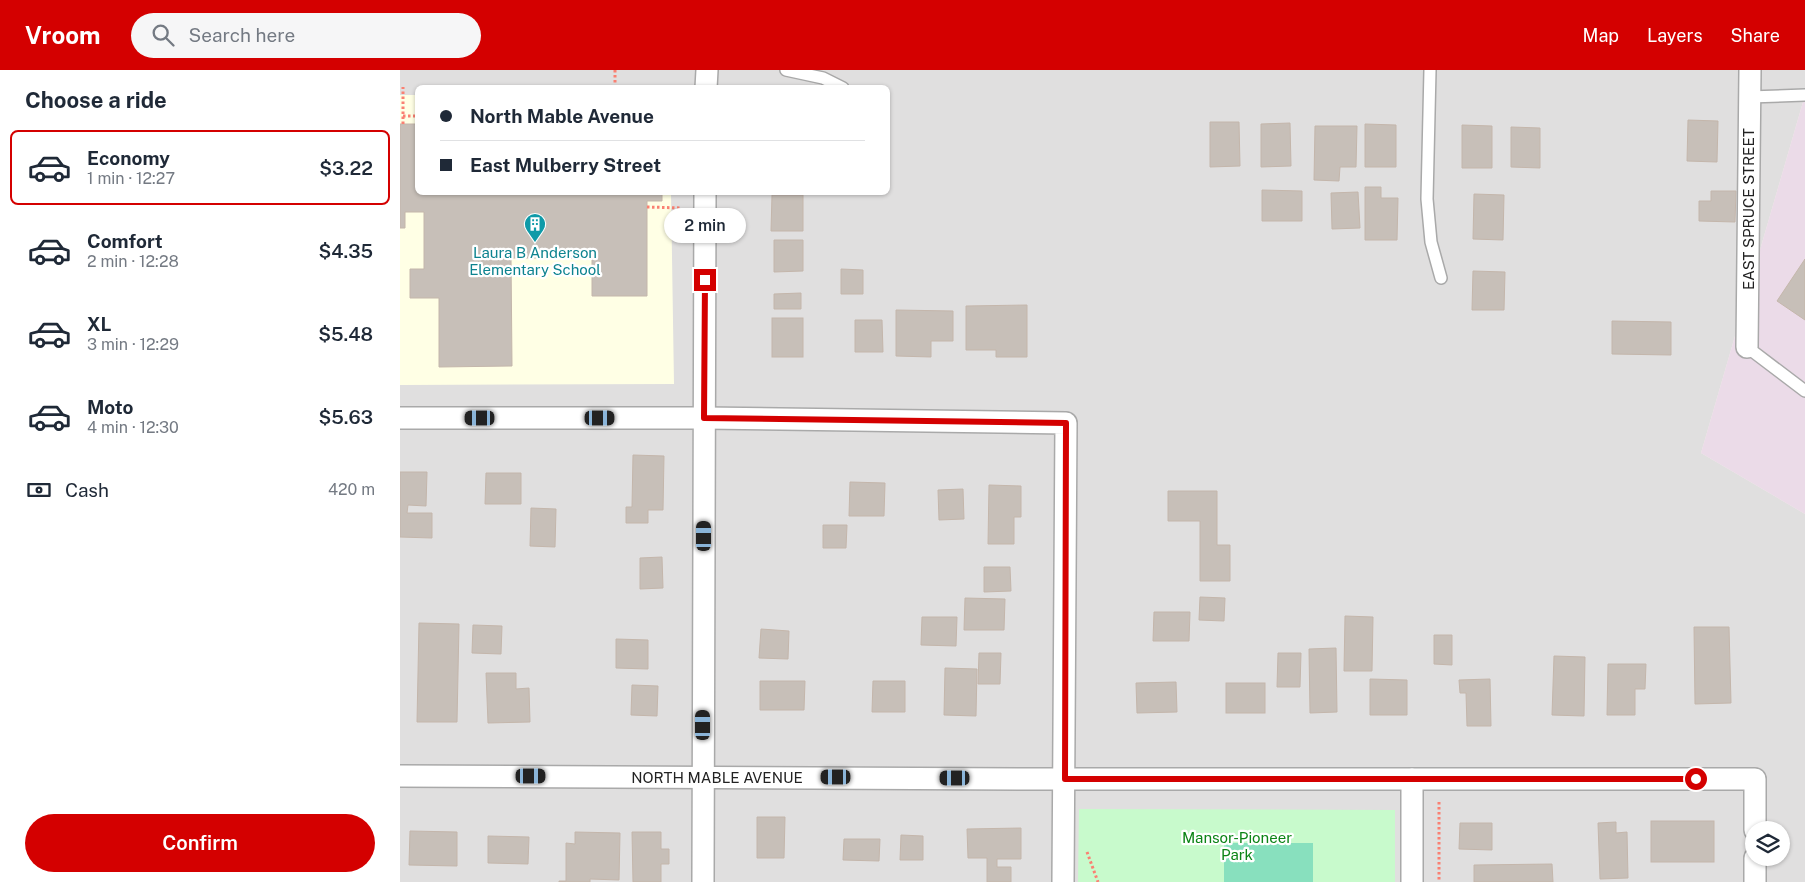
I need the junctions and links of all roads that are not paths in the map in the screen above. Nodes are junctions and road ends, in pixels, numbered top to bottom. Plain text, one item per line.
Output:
1 (707, 70) edge
2 (786, 70) edge
3 (1430, 70) edge
4 (1750, 70) edge
5 (706, 85) edge
6 (837, 85) edge
7 (1749, 97) junction
8 (1804, 97) edge
9 (705, 200) edge
10 (1441, 278) dead end
11 (1747, 347) joint
12 (1805, 391) edge
13 (400, 418) edge
14 (704, 418) junction
15 (400, 776) edge
16 (703, 776) junction
17 (1065, 779) junction
18 (1412, 779) junction
19 (1755, 821) edge
20 (1755, 866) edge
21 (703, 882) edge
22 (1063, 882) edge
23 (1412, 882) edge
24 (1755, 882) edge

1 - 5 street
2 - 6 lane
3 - 10 lane
4 - 7 street, EAST SPRUCE STREET
7 - 8 lane
7 - 11 street, EAST SPRUCE STREET
9 - 14 street
11 - 12 lane
13 - 14 street
14 - 16 street
14 - 17 street
15 - 16 street, NORTH MABLE AVENUE
16 - 17 street, NORTH MABLE AVENUE
16 - 21 street
17 - 18 street, NORTH MABLE AVENUE
17 - 22 street
18 - 19 street, NORTH MABLE AVENUE
18 - 23 street
20 - 24 street

